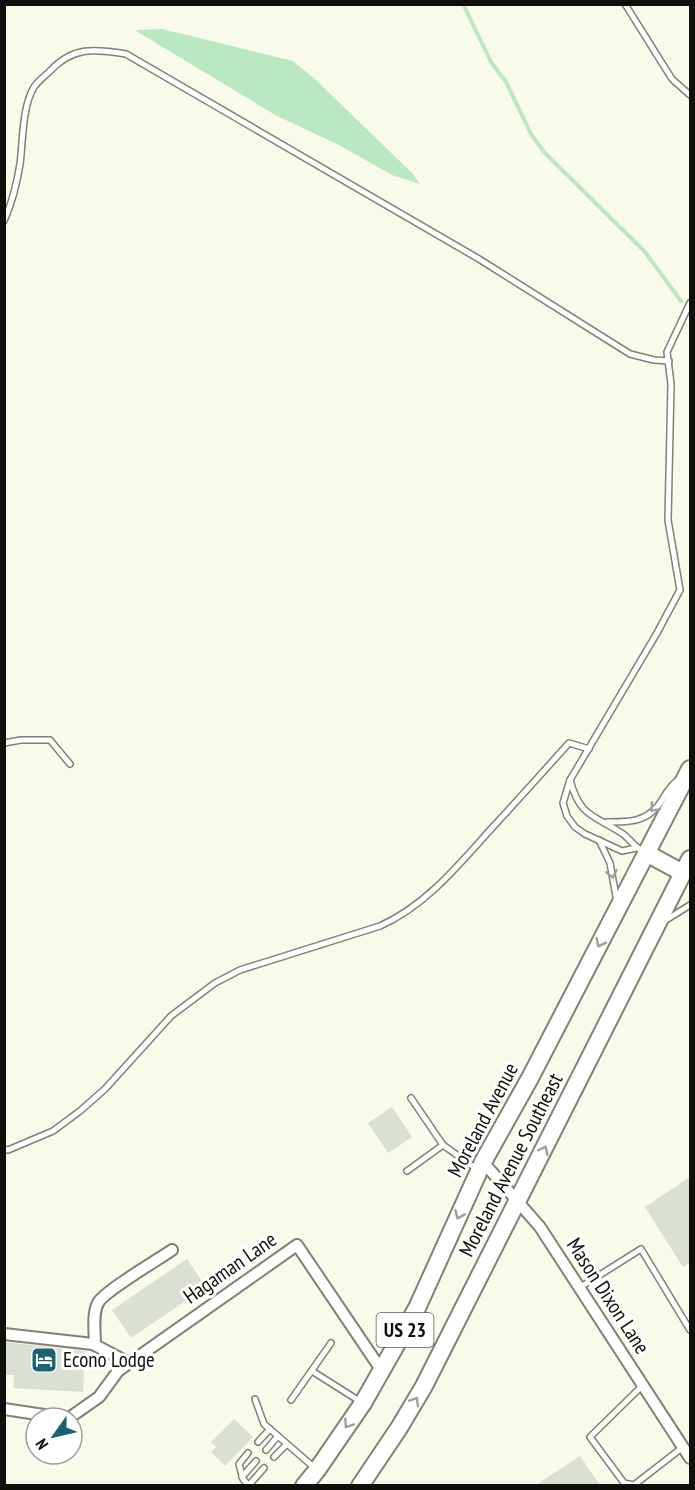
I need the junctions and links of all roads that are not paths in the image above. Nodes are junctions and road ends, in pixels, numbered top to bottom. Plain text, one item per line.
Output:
1 (625, 4) edge
2 (690, 95) edge
3 (4, 221) edge
4 (690, 303) edge
5 (669, 361) junction
6 (4, 743) edge
7 (589, 749) junction
8 (70, 764) dead end
9 (690, 769) edge
10 (570, 780) junction
11 (606, 822) junction
12 (599, 840) junction
13 (641, 850) junction
14 (688, 870) edge
15 (690, 905) edge
16 (618, 909) junction
17 (655, 928) junction
18 (411, 1098) dead end
19 (443, 1144) junction
20 (4, 1149) edge
21 (481, 1166) junction
22 (407, 1170) dead end
23 (518, 1202) junction
24 (172, 1250) dead end
25 (579, 1288) junction
26 (690, 1330) edge
27 (4, 1334) edge
28 (331, 1343) dead end
29 (95, 1345) junction
30 (129, 1363) junction
31 (312, 1371) junction
32 (382, 1371) junction
33 (643, 1385) junction
34 (255, 1399) dead end
35 (291, 1400) dead end
36 (363, 1402) junction
37 (84, 1406) edge
38 (4, 1409) edge
39 (24, 1412) edge
40 (270, 1429) junction
41 (278, 1436) junction
42 (258, 1442) dead end
43 (286, 1444) junction
44 (683, 1447) junction
45 (266, 1450) dead end
46 (248, 1453) dead end
47 (274, 1457) dead end
48 (690, 1458) edge
49 (256, 1461) dead end
50 (264, 1468) dead end
51 (317, 1470) junction
52 (242, 1477) junction
53 (249, 1485) edge
54 (304, 1485) edge
55 (360, 1485) edge

1 - 2 lane
3 - 5 lane
4 - 5 lane
5 - 7 lane
6 - 8 lane
7 - 10 lane
7 - 20 lane
9 -> 11 lane
9 - 13 main road, Moreland Avenue / US 23
10 - 11 lane
10 - 12 lane
11 - 13 lane
12 - 13 lane
12 -> 16 lane
13 - 14 main road
13 - 16 main road, Moreland Avenue / US 23
14 - 17 main road, Moreland Avenue Southeast / US 23
15 - 17 lane
16 -> 21 main road, Moreland Avenue / US 23
23 -> 17 main road, Moreland Avenue Southeast / US 23
18 - 19 lane
19 - 21 lane
19 - 22 lane
21 - 23 street, Mason Dixon Lane
21 -> 32 main road, Moreland Avenue / US 23
23 - 25 street, Mason Dixon Lane
55 -> 23 main road, Moreland Avenue Southeast / US 23
24 - 29 street
25 - 26 lane
25 - 33 street, Mason Dixon Lane
27 - 29 street
28 - 31 lane
29 - 30 street
30 - 32 street, Hagaman Lane
30 - 37 street, Hagaman Lane
31 - 35 lane
31 - 36 lane
32 - 36 main road, Moreland Avenue / US 23
33 - 44 street, Mason Dixon Lane
33 - 44 lane
34 - 40 lane
36 -> 51 main road, Moreland Avenue / US 23
38 - 39 street, Hagaman Lane
40 - 41 lane
40 - 42 lane
41 - 43 lane
41 - 45 lane
43 - 47 lane
43 - 51 lane
44 - 48 street, Mason Dixon Lane
46 - 52 lane
49 - 52 lane
50 - 53 lane
51 - 54 main road, Moreland Avenue / US 23
52 - 53 lane

